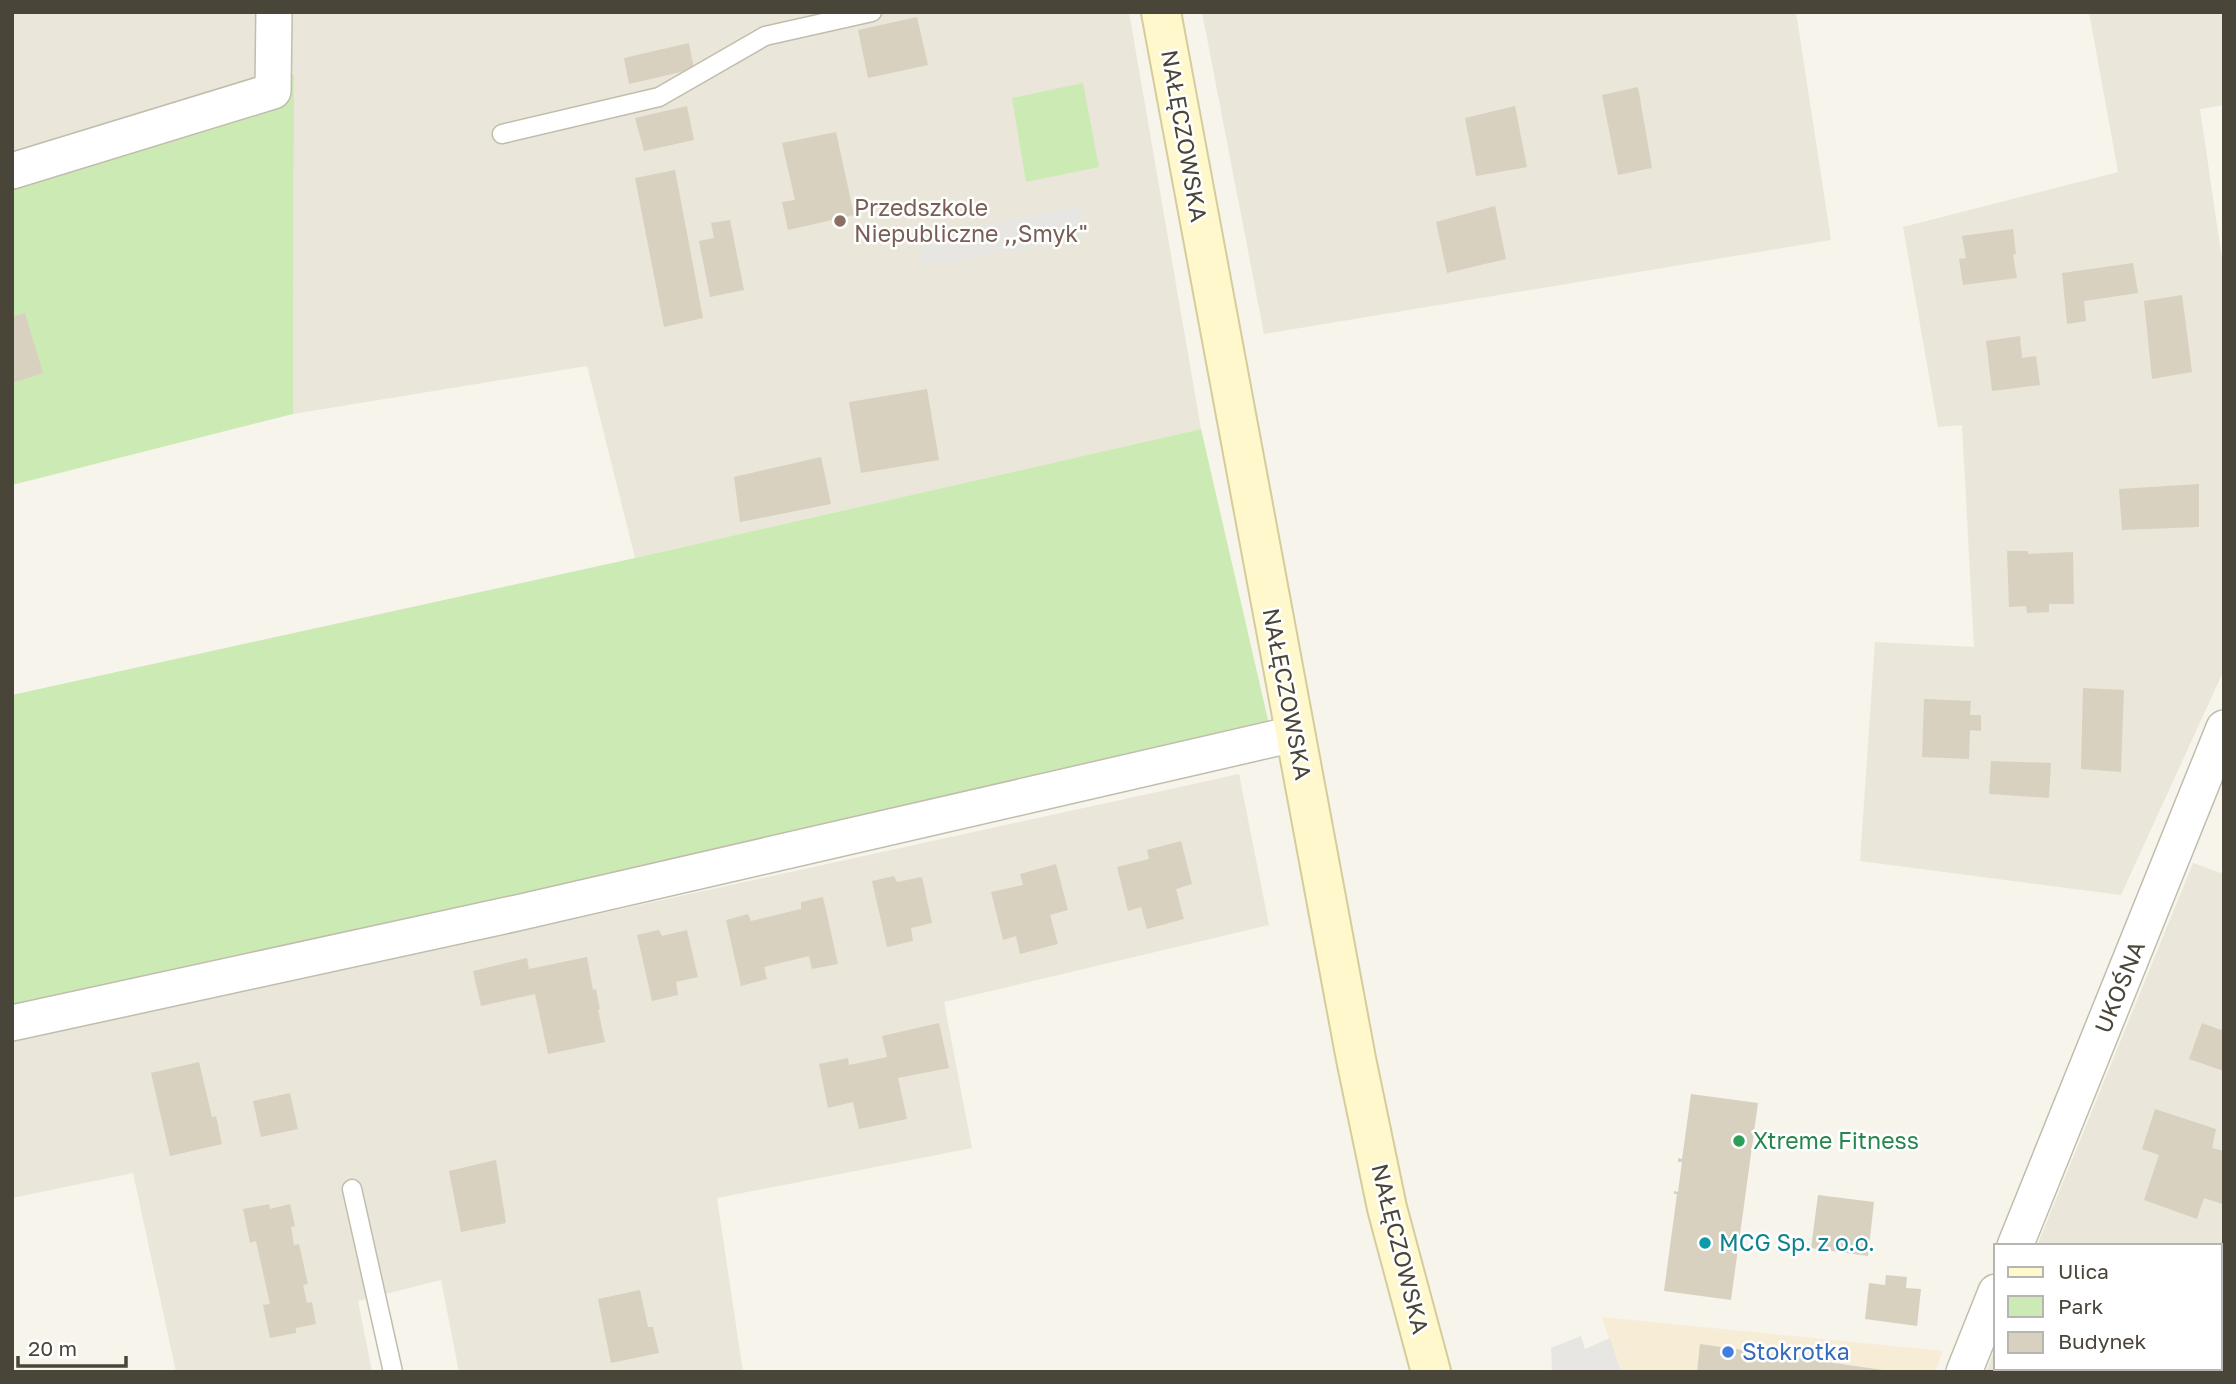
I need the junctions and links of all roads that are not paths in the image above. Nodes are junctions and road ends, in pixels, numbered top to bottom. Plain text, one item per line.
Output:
1 (274, 12) edge
2 (872, 12) edge
3 (1161, 12) edge
4 (502, 134) dead end
5 (12, 171) edge
6 (2224, 728) edge
7 (1294, 734) junction
8 (12, 1023) edge
9 (352, 1189) dead end
10 (2016, 1244) edge
11 (1994, 1297) edge
12 (393, 1372) edge
13 (1431, 1372) edge
14 (1964, 1372) edge

1 - 5 street
2 - 4 lane
3 - 7 main road, NAŁĘCZOWSKA
6 - 10 street, UKOŚNA
7 - 8 street
7 - 13 main road, NAŁĘCZOWSKA
9 - 12 lane
11 - 14 street

